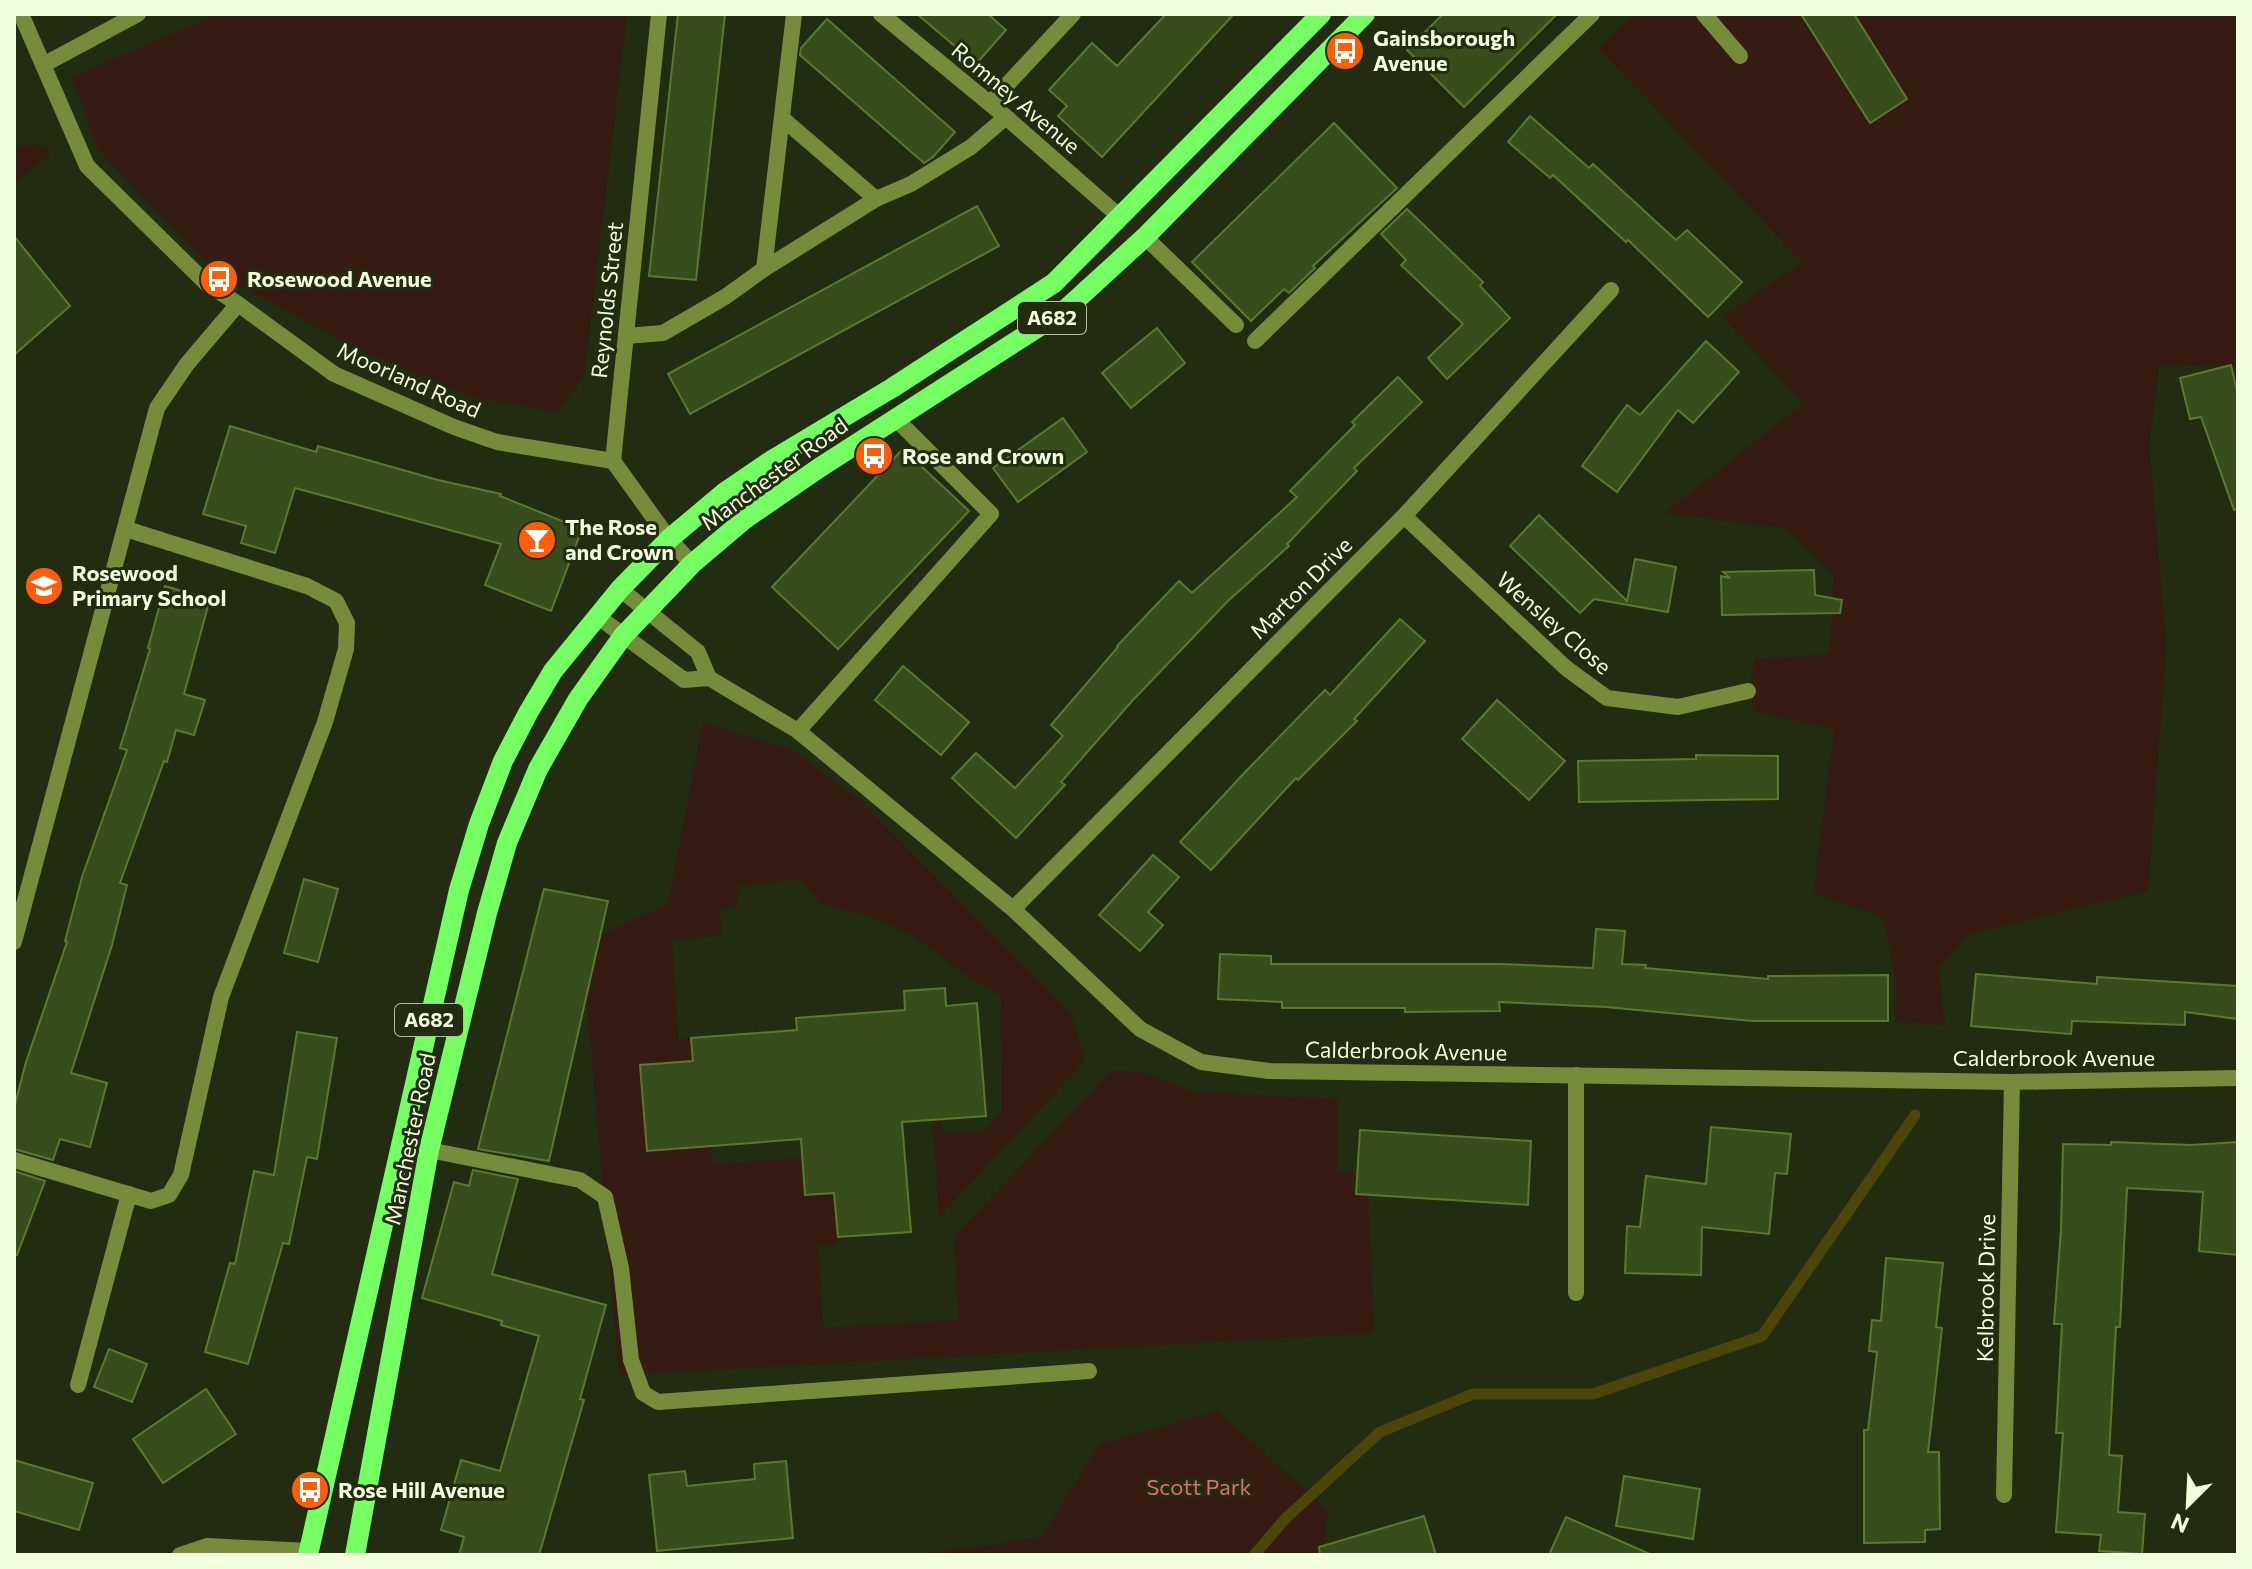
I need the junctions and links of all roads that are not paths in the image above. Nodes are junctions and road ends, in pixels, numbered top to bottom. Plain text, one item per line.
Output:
1 (21, 14) edge
2 (138, 14) edge
3 (659, 14) edge
4 (794, 14) edge
5 (881, 14) edge
6 (1073, 14) edge
7 (1365, 14) edge
8 (1592, 14) edge
9 (1704, 14) edge
10 (1315, 16) edge
11 (1337, 42) junction
12 (1740, 56) dead end
13 (43, 65) junction
14 (990, 103) junction
15 (1006, 117) junction
16 (783, 119) junction
17 (876, 199) junction
18 (1120, 217) junction
19 (1145, 237) junction
20 (764, 269) junction
21 (1611, 290) dead end
22 (238, 304) junction
23 (1236, 325) dead end
24 (626, 336) junction
25 (1255, 341) dead end
26 (895, 418) junction
27 (613, 461) junction
28 (1404, 516) junction
29 (126, 529) junction
30 (669, 539) junction
31 (692, 564) junction
32 (620, 589) junction
33 (645, 610) junction
34 (597, 616) junction
35 (623, 636) junction
36 (709, 678) junction
37 (1748, 691) dead end
38 (798, 731) junction
39 (1013, 909) junction
40 (14, 942) edge
41 (1576, 1075) junction
42 (2238, 1078) edge
43 (2012, 1082) junction
44 (429, 1150) junction
45 (14, 1160) edge
46 (129, 1194) junction
47 (1576, 1293) dead end
48 (1089, 1371) dead end
49 (78, 1385) dead end
50 (2004, 1495) dead end
51 (315, 1554) edge
52 (180, 1555) edge
53 (355, 1555) edge

1 - 13 street, Moorland Road
2 - 13 street
3 - 24 street, Reynolds Street
4 - 16 street
5 - 14 street, Romney Avenue
6 - 14 street
7 - 11 main road, Manchester Road / A682
8 - 25 street
9 - 12 street
10 - 11 main road
10 - 18 main road, Manchester Road / A682
11 - 19 main road, Manchester Road / A682
13 - 22 street, Moorland Road
14 - 15 street, Romney Avenue
15 - 17 street
15 - 18 street, Romney Avenue
16 - 17 street
16 - 20 street
17 - 20 street
18 - 19 main road
18 - 30 main road, Manchester Road / A682
19 - 23 street
19 - 26 main road, Manchester Road / A682
20 - 24 street
21 - 28 street, Marton Drive
22 - 27 street, Moorland Road
22 - 29 street
24 - 27 street, Reynolds Street
26 - 31 main road, Manchester Road / A682
26 - 38 street
27 - 30 street
28 - 37 street, Wensley Close
28 - 39 street, Marton Drive
29 - 40 street
29 - 46 street
30 - 31 street
30 - 32 main road, Manchester Road / A682
31 - 33 main road, Manchester Road / A682
32 - 33 street, Calderbrook Avenue
32 - 34 main road, Manchester Road / A682
33 - 35 main road, Manchester Road / A682
33 - 36 street, Calderbrook Avenue
34 - 35 street, Calderbrook Avenue
34 - 51 main road, Manchester Road / A682
35 - 36 street, Calderbrook Avenue
35 - 44 main road, Manchester Road / A682
36 - 38 street, Calderbrook Avenue
38 - 39 street, Calderbrook Avenue
39 - 41 street, Calderbrook Avenue
41 - 43 street, Calderbrook Avenue
41 - 47 street
42 - 43 street, Calderbrook Avenue
43 - 50 street, Kelbrook Drive
44 - 48 street
44 - 53 main road, Manchester Road / A682
45 - 46 street
46 - 49 street
51 - 52 street

